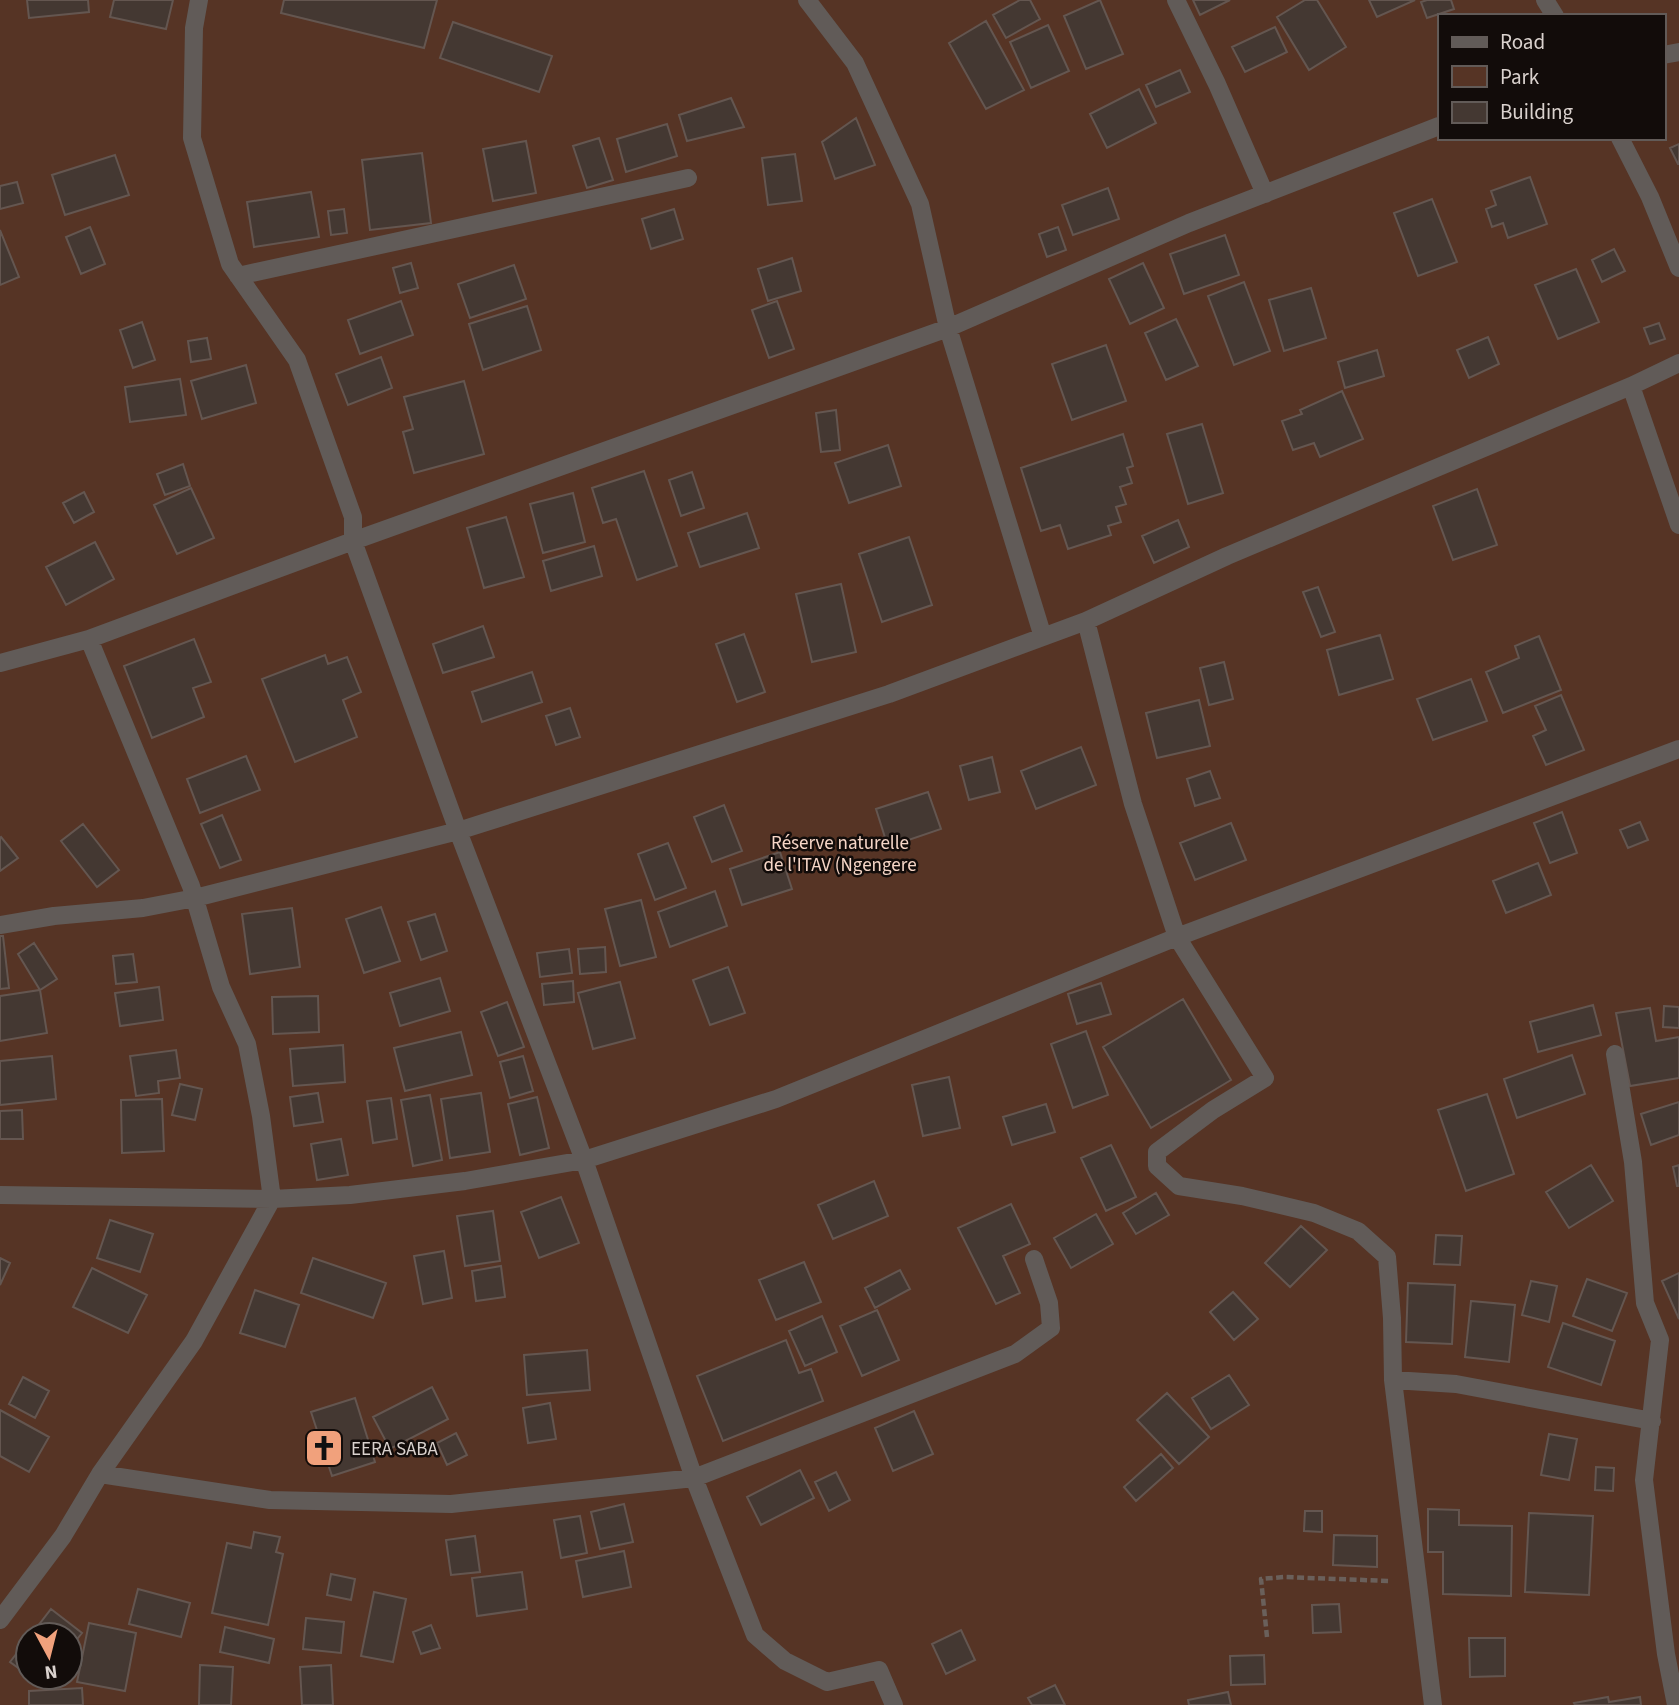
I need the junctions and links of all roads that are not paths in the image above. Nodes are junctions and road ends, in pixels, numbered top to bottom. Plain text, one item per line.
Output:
1 (199, 0) edge
2 (807, 0) edge
3 (1176, 0) edge
4 (1438, 126) edge
5 (1621, 140) edge
6 (688, 178) dead end
7 (1265, 194) junction
8 (1679, 268) edge
9 (238, 276) junction
10 (948, 328) junction
11 (1679, 363) edge
12 (1631, 386) junction
13 (1679, 525) edge
14 (353, 541) junction
15 (1086, 621) junction
16 (1043, 637) junction
17 (89, 639) junction
18 (0, 663) edge
19 (1679, 749) edge
20 (458, 831) junction
21 (195, 898) junction
22 (0, 925) edge
23 (1177, 937) junction
24 (1615, 1054) dead end
25 (584, 1160) junction
26 (0, 1195) edge
27 (272, 1199) junction
28 (1034, 1259) dead end
29 (1394, 1380) junction
30 (1652, 1421) junction
31 (100, 1474) junction
32 (694, 1478) junction
33 (0, 1620) edge
34 (894, 1705) edge
35 (1433, 1705) edge
36 (1676, 1705) edge

1 - 9 street
2 - 10 street
3 - 7 street
4 - 7 street
5 - 8 street
6 - 9 street
7 - 10 street
9 - 14 street
10 - 14 street
10 - 16 street
11 - 12 street
12 - 13 street
12 - 15 street
14 - 17 street
14 - 20 street
15 - 16 street
15 - 23 street
16 - 20 street
17 - 18 street
17 - 21 street
19 - 23 street
20 - 21 street
20 - 25 street
21 - 22 street
21 - 27 street
23 - 25 street
23 - 29 street
24 - 30 street
25 - 27 street
25 - 32 street
26 - 27 street
27 - 31 street
28 - 32 street
29 - 30 street
29 - 35 street
30 - 36 street
31 - 32 street
31 - 33 street
32 - 34 street

